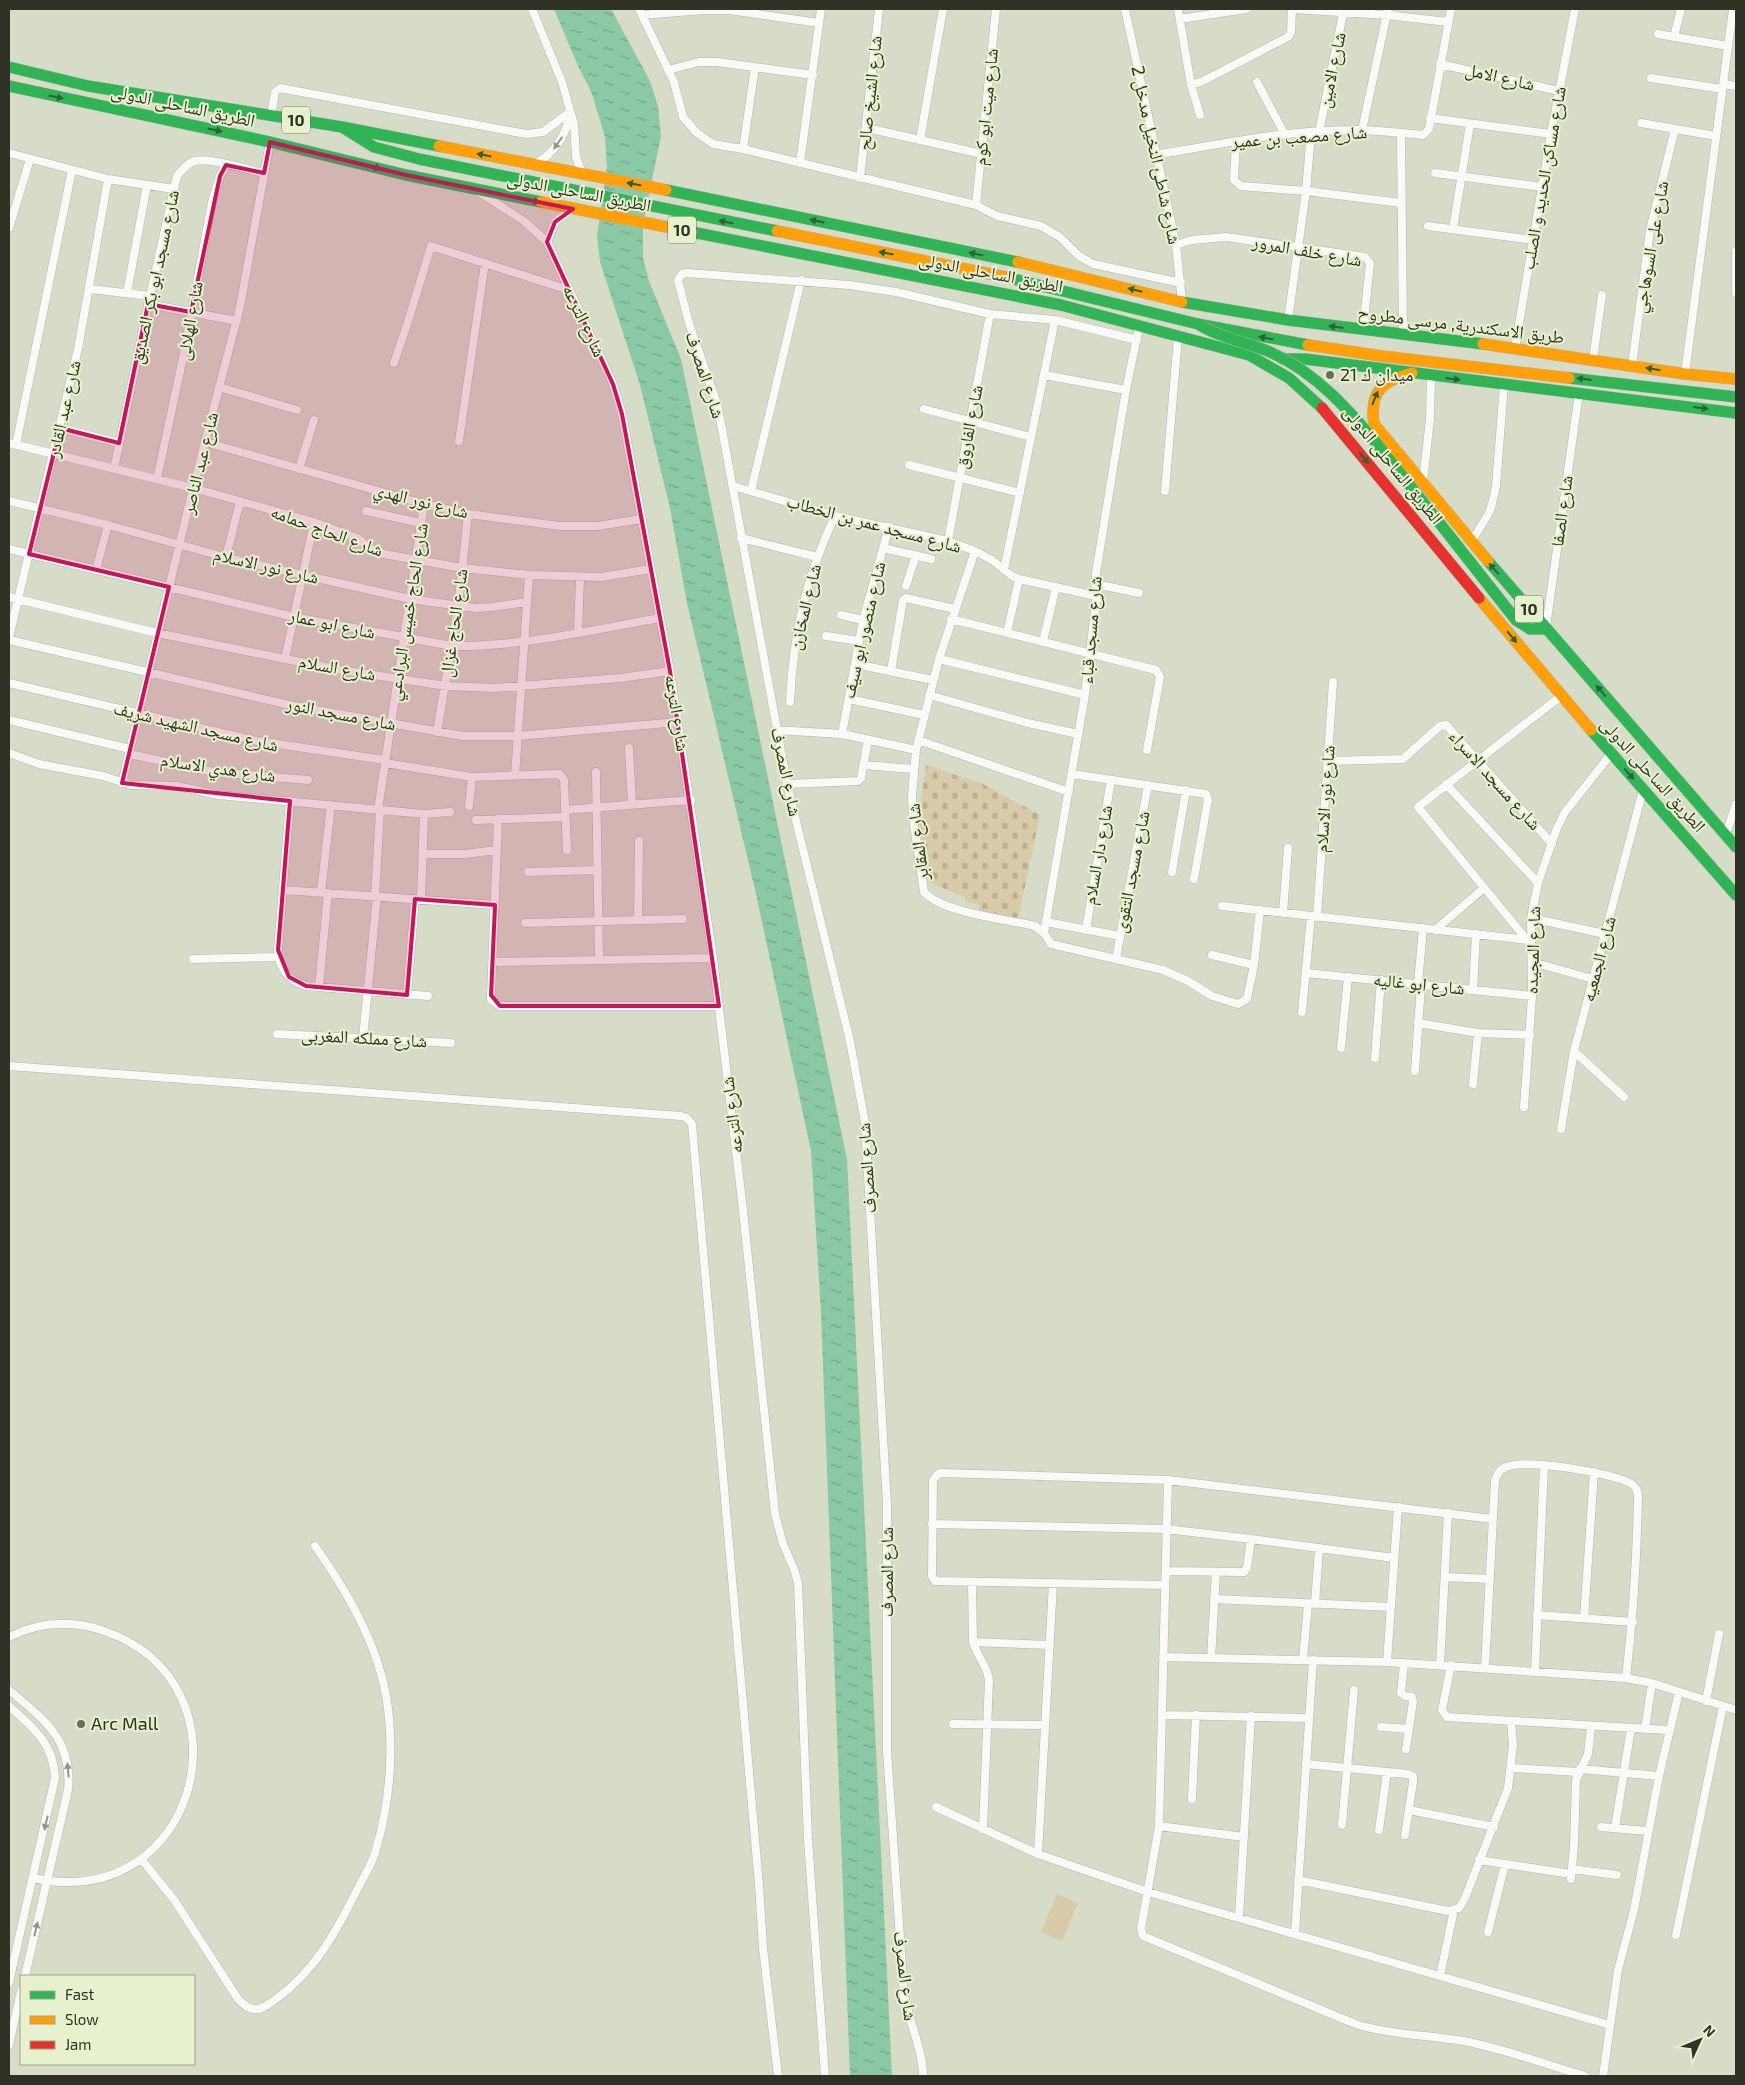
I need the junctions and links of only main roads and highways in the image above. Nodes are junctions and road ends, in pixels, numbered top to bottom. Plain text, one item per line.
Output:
1 (9, 67) edge
2 (9, 86) edge
3 (342, 127) junction
4 (1182, 302) joint
5 (1198, 324) junction
6 (1265, 362) junction
7 (1412, 373) junction
8 (1736, 379) edge
9 (1736, 397) edge
10 (1736, 413) edge
11 (1546, 629) junction
12 (1736, 847) edge
13 (1736, 895) edge

1 - 3 main road, الطريق الساحلى الدولى / 10
2 -> 6 main road, الطريق الساحلى الدولى / 10
4 -> 3 main road, الطريق الساحلى الدولى / 10
5 -> 3 main road
8 -> 4 main road, طريق الاسكندرية, مرسى مطروح / 10
9 -> 5 main road
5 - 11 main road, bridge
6 - 7 main road, 10
6 -> 13 main road, الطريق الساحلى الدولى / 10
7 -> 10 main road, 10
11 -> 7 main road, الطريق الساحلى الدولى / 10
12 -> 11 main road, الطريق الساحلى الدولى / 10

